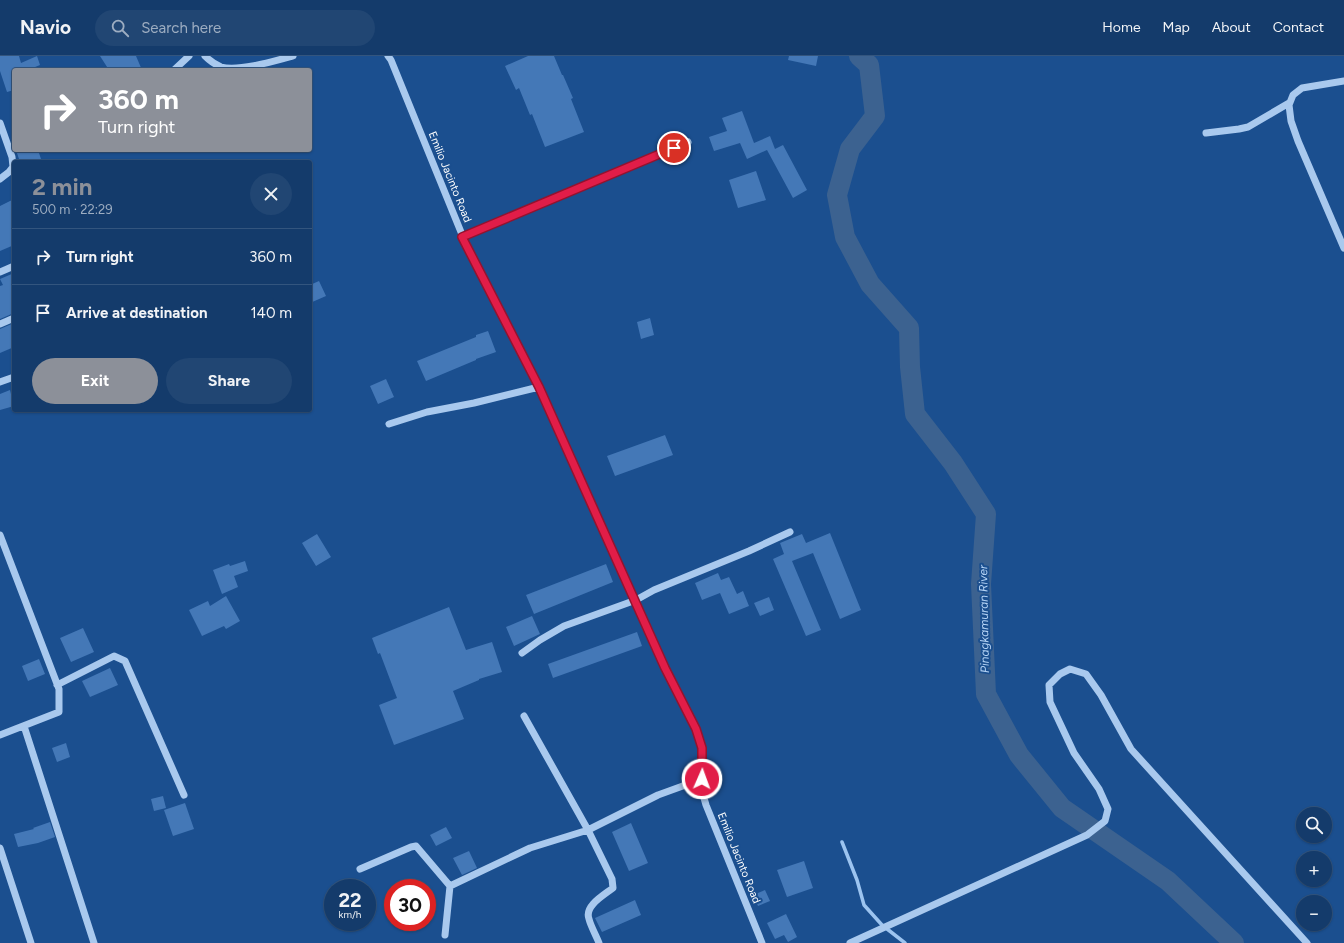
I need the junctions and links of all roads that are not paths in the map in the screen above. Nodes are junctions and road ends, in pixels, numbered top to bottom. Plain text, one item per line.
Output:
1 (189, 56) edge
2 (205, 56) edge
3 (293, 56) edge
4 (388, 56) edge
5 (176, 68) edge
6 (1344, 81) edge
7 (1290, 103) junction
8 (0, 123) edge
9 (1206, 133) dead end
10 (688, 142) dead end
11 (12, 160) edge
12 (12, 168) edge
13 (0, 179) edge
14 (462, 237) junction
15 (1344, 248) edge
16 (12, 267) edge
17 (0, 272) edge
18 (12, 319) edge
19 (0, 324) edge
20 (12, 378) edge
21 (0, 382) edge
22 (539, 387) junction
23 (389, 424) dead end
24 (790, 532) dead end
25 (0, 535) edge
26 (636, 600) junction
27 (522, 653) dead end
28 (57, 685) junction
29 (524, 716) dead end
30 (24, 726) junction
31 (0, 735) edge
32 (702, 779) junction
33 (184, 795) dead end
34 (588, 830) junction
35 (0, 848) edge
36 (360, 869) dead end
37 (450, 886) junction
38 (445, 935) dead end
39 (31, 943) edge
40 (94, 943) edge
41 (600, 943) edge
42 (762, 943) edge
43 (850, 943) edge
44 (1307, 943) edge

1 - 5 street
2 - 3 street
4 - 14 street, Emilio Jacinto Road
6 - 7 street
7 - 9 street
7 - 15 street
8 - 11 street
10 - 14 street
12 - 13 street
14 - 22 street, Emilio Jacinto Road
16 - 17 street
18 - 19 street
20 - 21 street
22 - 23 street
22 - 26 street, Emilio Jacinto Road
24 - 26 street
25 - 28 street
26 - 27 street
26 - 32 street, Emilio Jacinto Road
28 - 30 street
28 - 33 street
29 - 34 street
30 - 31 street
30 - 40 street
32 - 34 street
32 - 42 street, Emilio Jacinto Road
34 - 37 street
34 - 41 street
35 - 39 street
36 - 37 street
37 - 38 street
43 - 44 street

